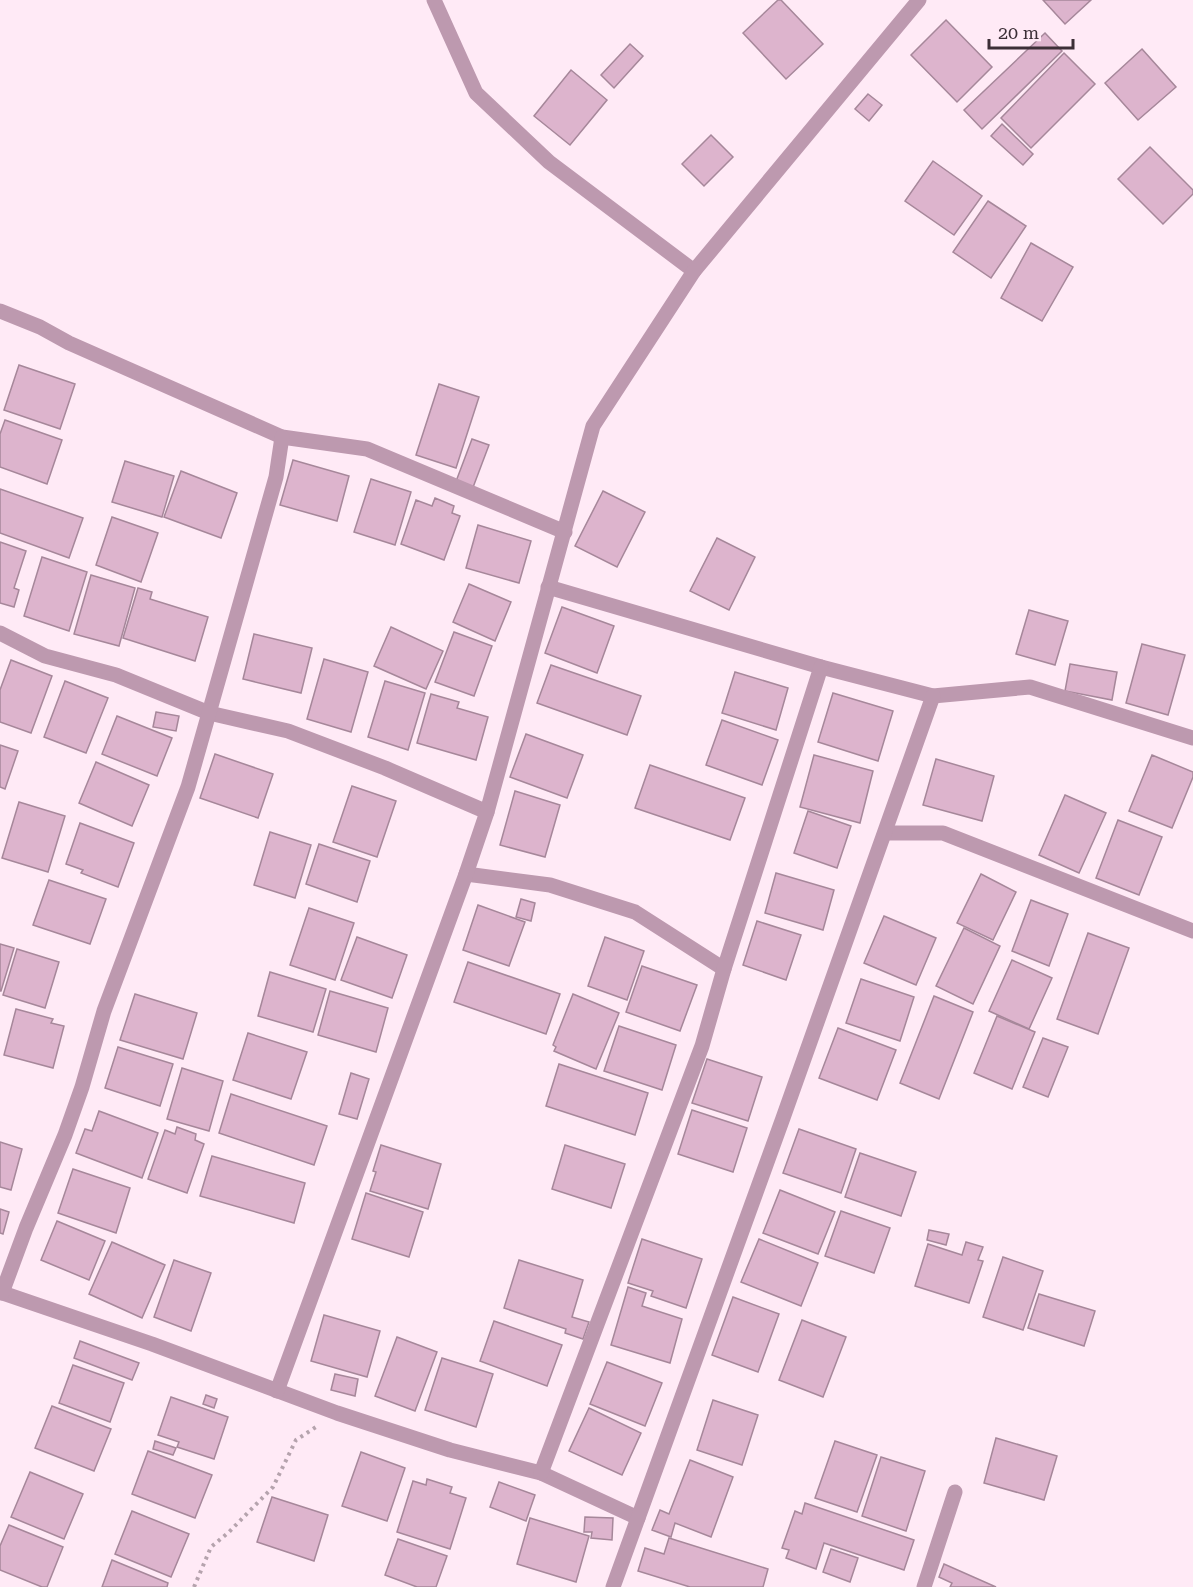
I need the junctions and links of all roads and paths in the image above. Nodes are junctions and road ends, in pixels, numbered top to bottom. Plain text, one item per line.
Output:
1 (434, 0) edge
2 (919, 0) edge
3 (694, 271) junction
4 (0, 314) edge
5 (282, 437) junction
6 (565, 532) junction
7 (548, 587) junction
8 (0, 633) edge
9 (821, 667) junction
10 (933, 696) junction
11 (209, 712) junction
12 (1193, 738) edge
13 (487, 812) junction
14 (885, 833) junction
15 (466, 874) junction
16 (1193, 931) edge
17 (724, 969) junction
18 (1, 1292) edge
19 (277, 1391) junction
20 (337, 1413) junction
21 (540, 1473) junction
22 (955, 1492) dead end
23 (638, 1518) junction
24 (194, 1587) edge
25 (613, 1587) edge
26 (924, 1587) edge

1 - 3 street
2 - 3 street
3 - 6 street
4 - 5 street
5 - 6 street
5 - 11 street
6 - 7 street
7 - 9 street
7 - 13 street
8 - 11 street
9 - 10 street
9 - 17 street
10 - 12 street
10 - 14 street
11 - 13 street
11 - 18 street
13 - 15 street
14 - 16 street
14 - 23 street
15 - 17 street
15 - 19 street
17 - 21 street
18 - 19 street
19 - 20 street
20 - 21 street
20 - 24 path
21 - 23 street
22 - 26 street
23 - 25 street

